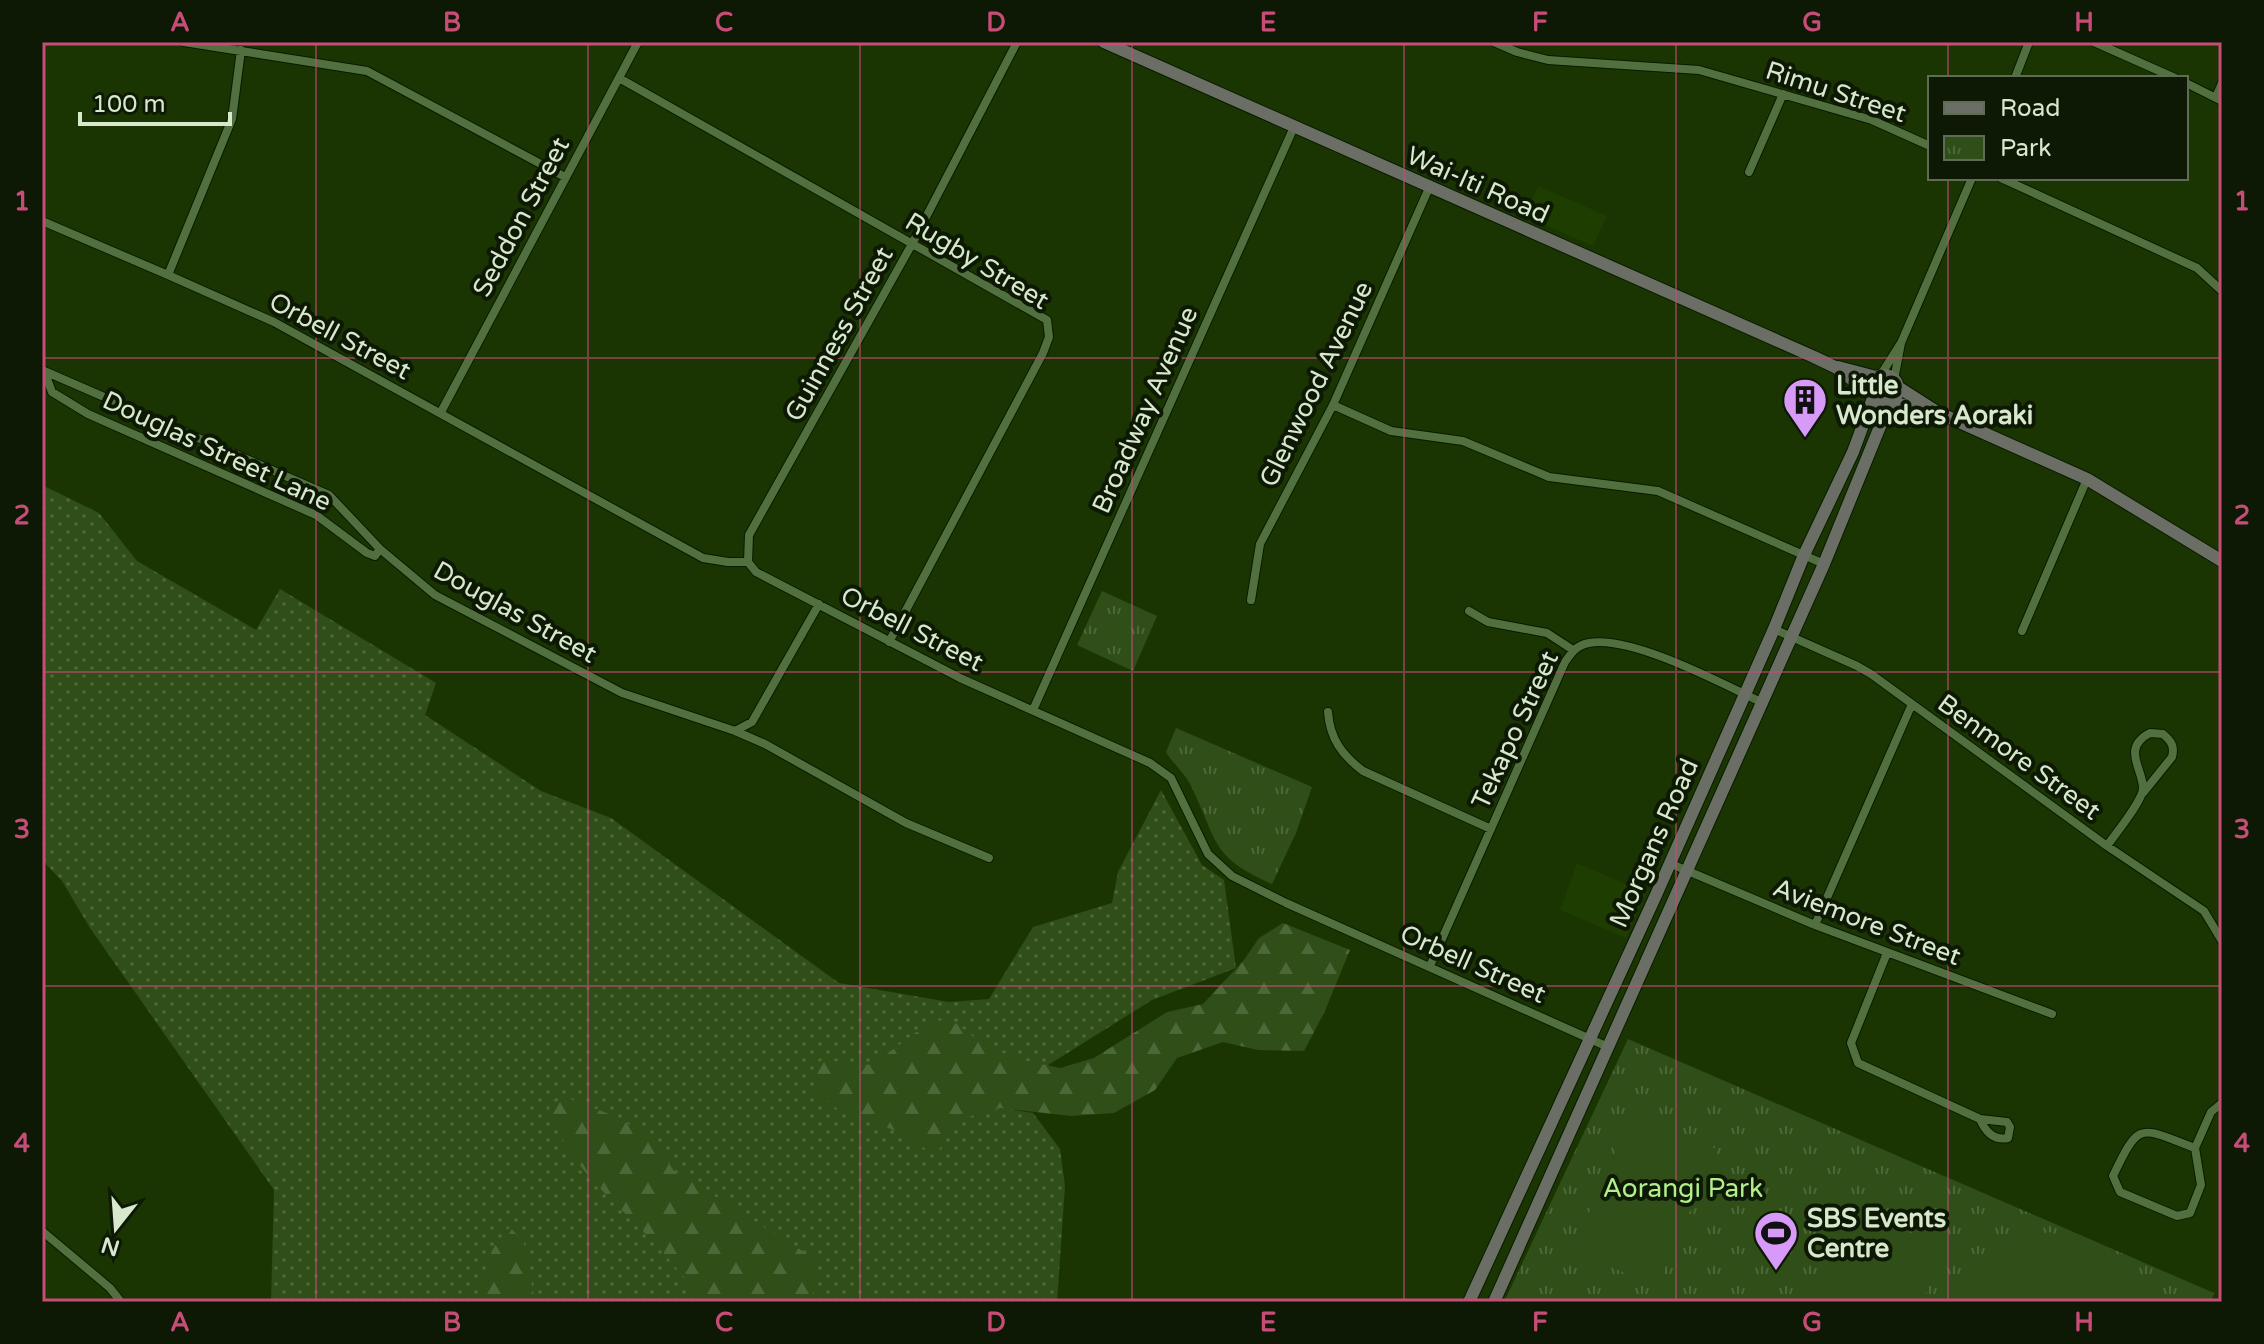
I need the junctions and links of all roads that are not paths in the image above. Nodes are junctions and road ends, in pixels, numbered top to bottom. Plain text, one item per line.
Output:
1 (184, 42) edge
2 (638, 42) edge
3 (1017, 42) edge
4 (1104, 42) edge
5 (1494, 42) edge
6 (2029, 42) edge
7 (2094, 42) edge
8 (241, 50) junction
9 (2016, 76) edge
10 (2170, 76) edge
11 (619, 78) junction
12 (2222, 83) edge
13 (2188, 84) edge
14 (1783, 94) junction
15 (2219, 99) edge
16 (1294, 127) junction
17 (1928, 145) edge
18 (1749, 172) dead end
19 (565, 177) junction
20 (1971, 180) edge
21 (2005, 180) edge
22 (1429, 188) junction
23 (42, 221) edge
24 (912, 244) junction
25 (168, 275) junction
26 (2222, 291) edge
27 (1901, 343) junction
28 (1835, 367) junction
29 (43, 370) edge
30 (1878, 377) junction
31 (1896, 384) junction
32 (1872, 396) junction
33 (1890, 402) junction
34 (1333, 405) junction
35 (441, 412) junction
36 (1937, 412) junction
37 (2087, 479) junction
38 (380, 549) junction
39 (1804, 555) junction
40 (2222, 561) edge
41 (748, 562) junction
42 (1824, 564) junction
43 (1251, 600) dead end
44 (819, 604) junction
45 (1469, 611) dead end
46 (1774, 629) junction
47 (2022, 631) dead end
48 (1790, 636) junction
49 (889, 642) junction
50 (1573, 650) junction
51 (1744, 694) junction
52 (1761, 702) junction
53 (1912, 704) junction
54 (1033, 710) junction
55 (1328, 712) dead end
56 (735, 731) junction
57 (2143, 793) junction
58 (1491, 829) junction
59 (2107, 846) junction
60 (989, 858) dead end
61 (1669, 863) junction
62 (1686, 870) junction
63 (1815, 925) junction
64 (2222, 941) edge
65 (1887, 953) junction
66 (1430, 966) junction
67 (2052, 1014) dead end
68 (1590, 1038) junction
69 (1608, 1047) junction
70 (2222, 1103) edge
71 (1980, 1119) dead end
72 (2195, 1148) junction
73 (1520, 1193) junction
74 (1540, 1203) junction
75 (42, 1231) edge
76 (121, 1302) edge
77 (1469, 1302) edge
78 (1494, 1302) edge

1 - 8 street
2 - 11 street, Seddon Street
3 - 24 street, Guinness Street
4 - 16 street, Wai-Iti Road
5 - 14 street, Rimu Street
6 - 9 street
7 - 10 street
8 - 19 street
8 - 25 street
11 - 19 street, Seddon Street
11 - 24 street, Rugby Street
12 - 15 street
13 - 15 street
14 - 17 street, Rimu Street
14 - 18 street
16 - 22 street, Wai-Iti Road
16 - 54 street, Broadway Avenue
19 - 35 street, Seddon Street
20 - 27 street
21 - 26 street
22 - 28 street, Wai-Iti Road
22 - 34 street, Glenwood Avenue
23 - 25 street, Orbell Street
24 - 41 street, Guinness Street
24 - 49 street, Rugby Street
25 - 35 street, Orbell Street
27 - 30 street
27 - 31 street
28 - 30 street, Wai-Iti Road
28 - 32 street, Wai-Iti Road
29 - 38 street, Douglas Street
29 - 38 street, Douglas Street Lane
30 - 31 street
30 - 32 street
31 - 33 street
31 - 36 street
32 - 33 street
32 - 39 street, Morgans Road
33 - 36 street
33 - 42 street, Morgans Road
34 - 39 street
34 - 43 street, Glenwood Avenue
35 - 41 street, Orbell Street
36 - 37 street
37 - 40 street
37 - 47 street
38 - 56 street, Douglas Street
39 - 42 street
39 - 46 street, Morgans Road
41 - 44 street, Orbell Street
42 - 48 street, Morgans Road
44 - 49 street, Orbell Street
44 - 56 street
45 - 50 street
46 - 48 street, Benmore Street
46 - 51 street, Morgans Road
48 - 52 street, Morgans Road
48 - 53 street, Benmore Street
49 - 54 street, Orbell Street
50 - 51 street, Tekapo Street
50 - 58 street, Tekapo Street
51 - 52 street, Tekapo Street
51 - 61 street, Morgans Road
52 - 62 street, Morgans Road
53 - 59 street, Benmore Street
53 - 63 street
54 - 66 street, Orbell Street
55 - 58 street
56 - 60 street, Douglas Street
57 - 57 street
57 - 59 street
58 - 66 street, Tekapo Street
59 - 64 street, Benmore Street
61 - 62 street, Aviemore Street
61 - 68 street, Morgans Road
62 - 63 street, Aviemore Street
62 - 69 street, Morgans Road
63 - 65 street, Aviemore Street
65 - 67 street, Aviemore Street
65 - 71 street
66 - 68 street, Orbell Street
68 - 69 street, Orbell Street
68 - 73 street, Morgans Road
69 - 74 street, Morgans Road
70 - 72 street
72 - 72 street
73 - 74 street
73 - 77 street, Morgans Road
74 - 78 street, Morgans Road
75 - 76 street

